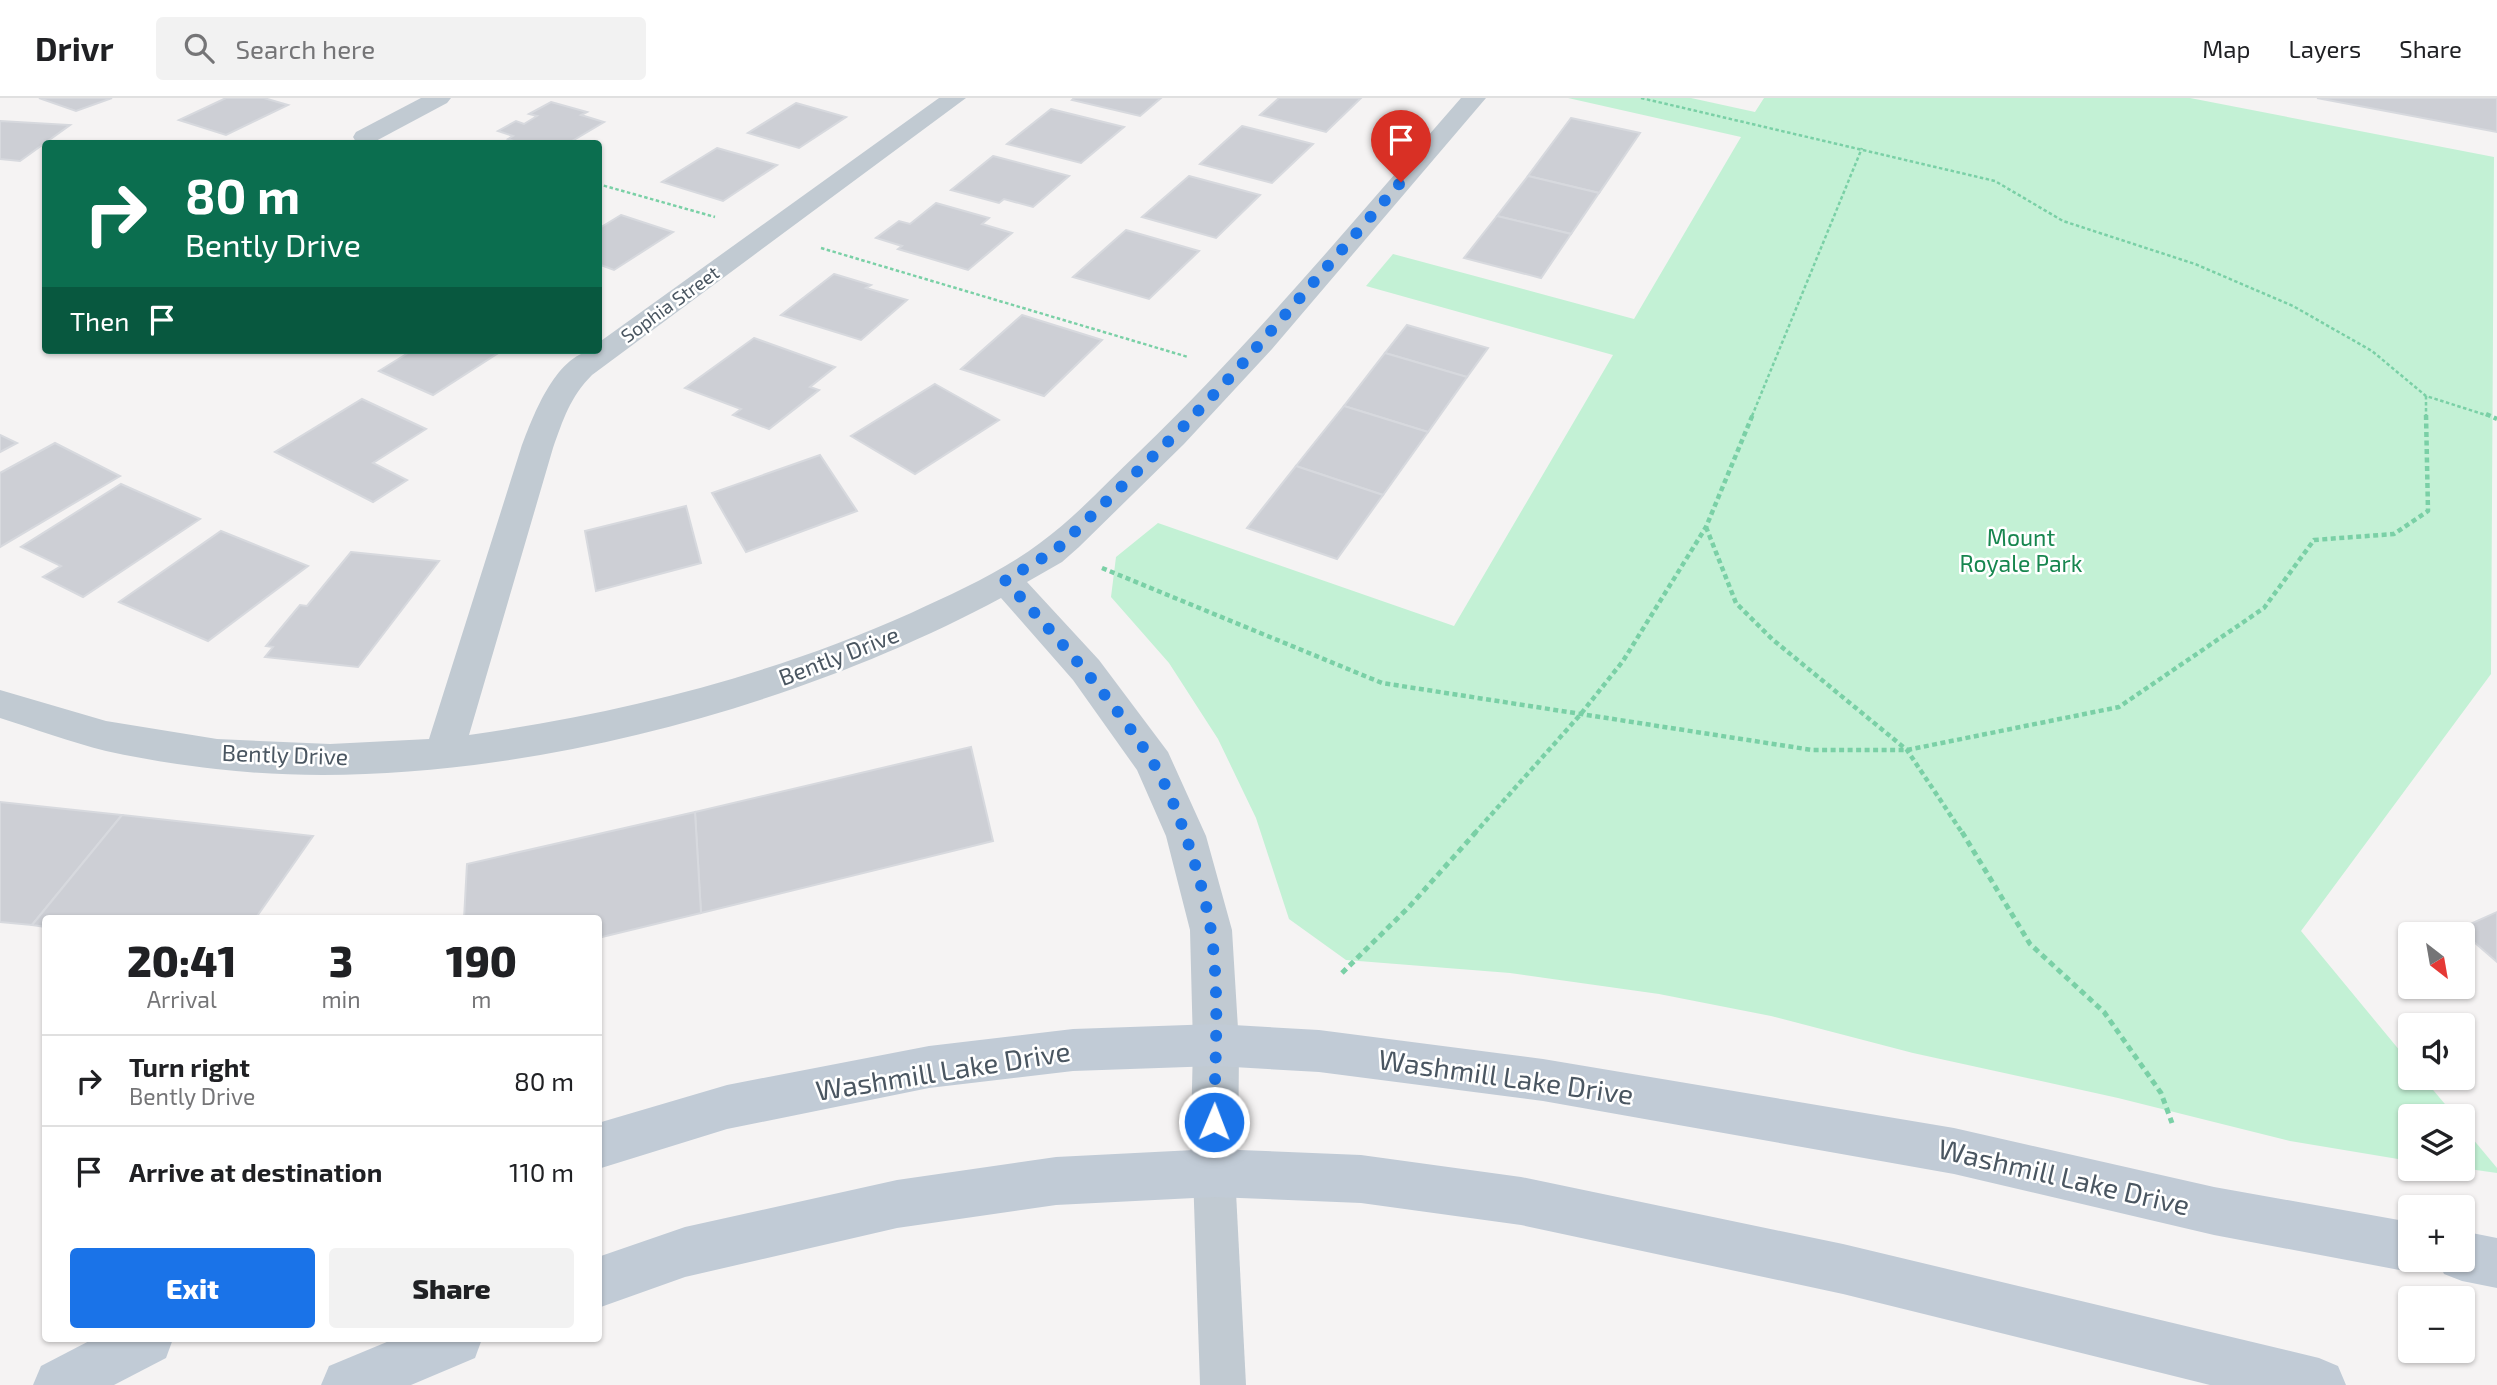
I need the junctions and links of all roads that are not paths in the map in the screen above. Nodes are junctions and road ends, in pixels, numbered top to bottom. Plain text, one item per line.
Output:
1 (439, 98) edge
2 (954, 98) edge
3 (1474, 98) edge
4 (365, 137) dead end
5 (602, 354) edge
6 (602, 354) edge
7 (1005, 580) junction
8 (0, 704) edge
9 (445, 751) junction
10 (1216, 1045) junction
11 (602, 1145) edge
12 (1214, 1173) junction
13 (2398, 1245) edge
14 (2475, 1259) edge
15 (2497, 1263) edge
16 (602, 1282) edge
17 (141, 1342) edge
18 (449, 1342) edge
19 (60, 1385) edge
20 (348, 1385) edge
21 (1223, 1385) edge
22 (2319, 1385) edge

1 - 4 street
2 - 5 street, Sophia Street
3 - 7 street, Bently Drive
6 - 9 street, Sophia Street
7 - 9 street, Bently Drive
7 - 10 street
8 - 9 street, Bently Drive
10 - 11 street, Washmill Lake Drive
10 - 12 street
10 - 13 street, Washmill Lake Drive
12 - 16 street
12 - 21 lane
12 - 22 street
14 - 15 street
17 - 19 street
18 - 20 street

